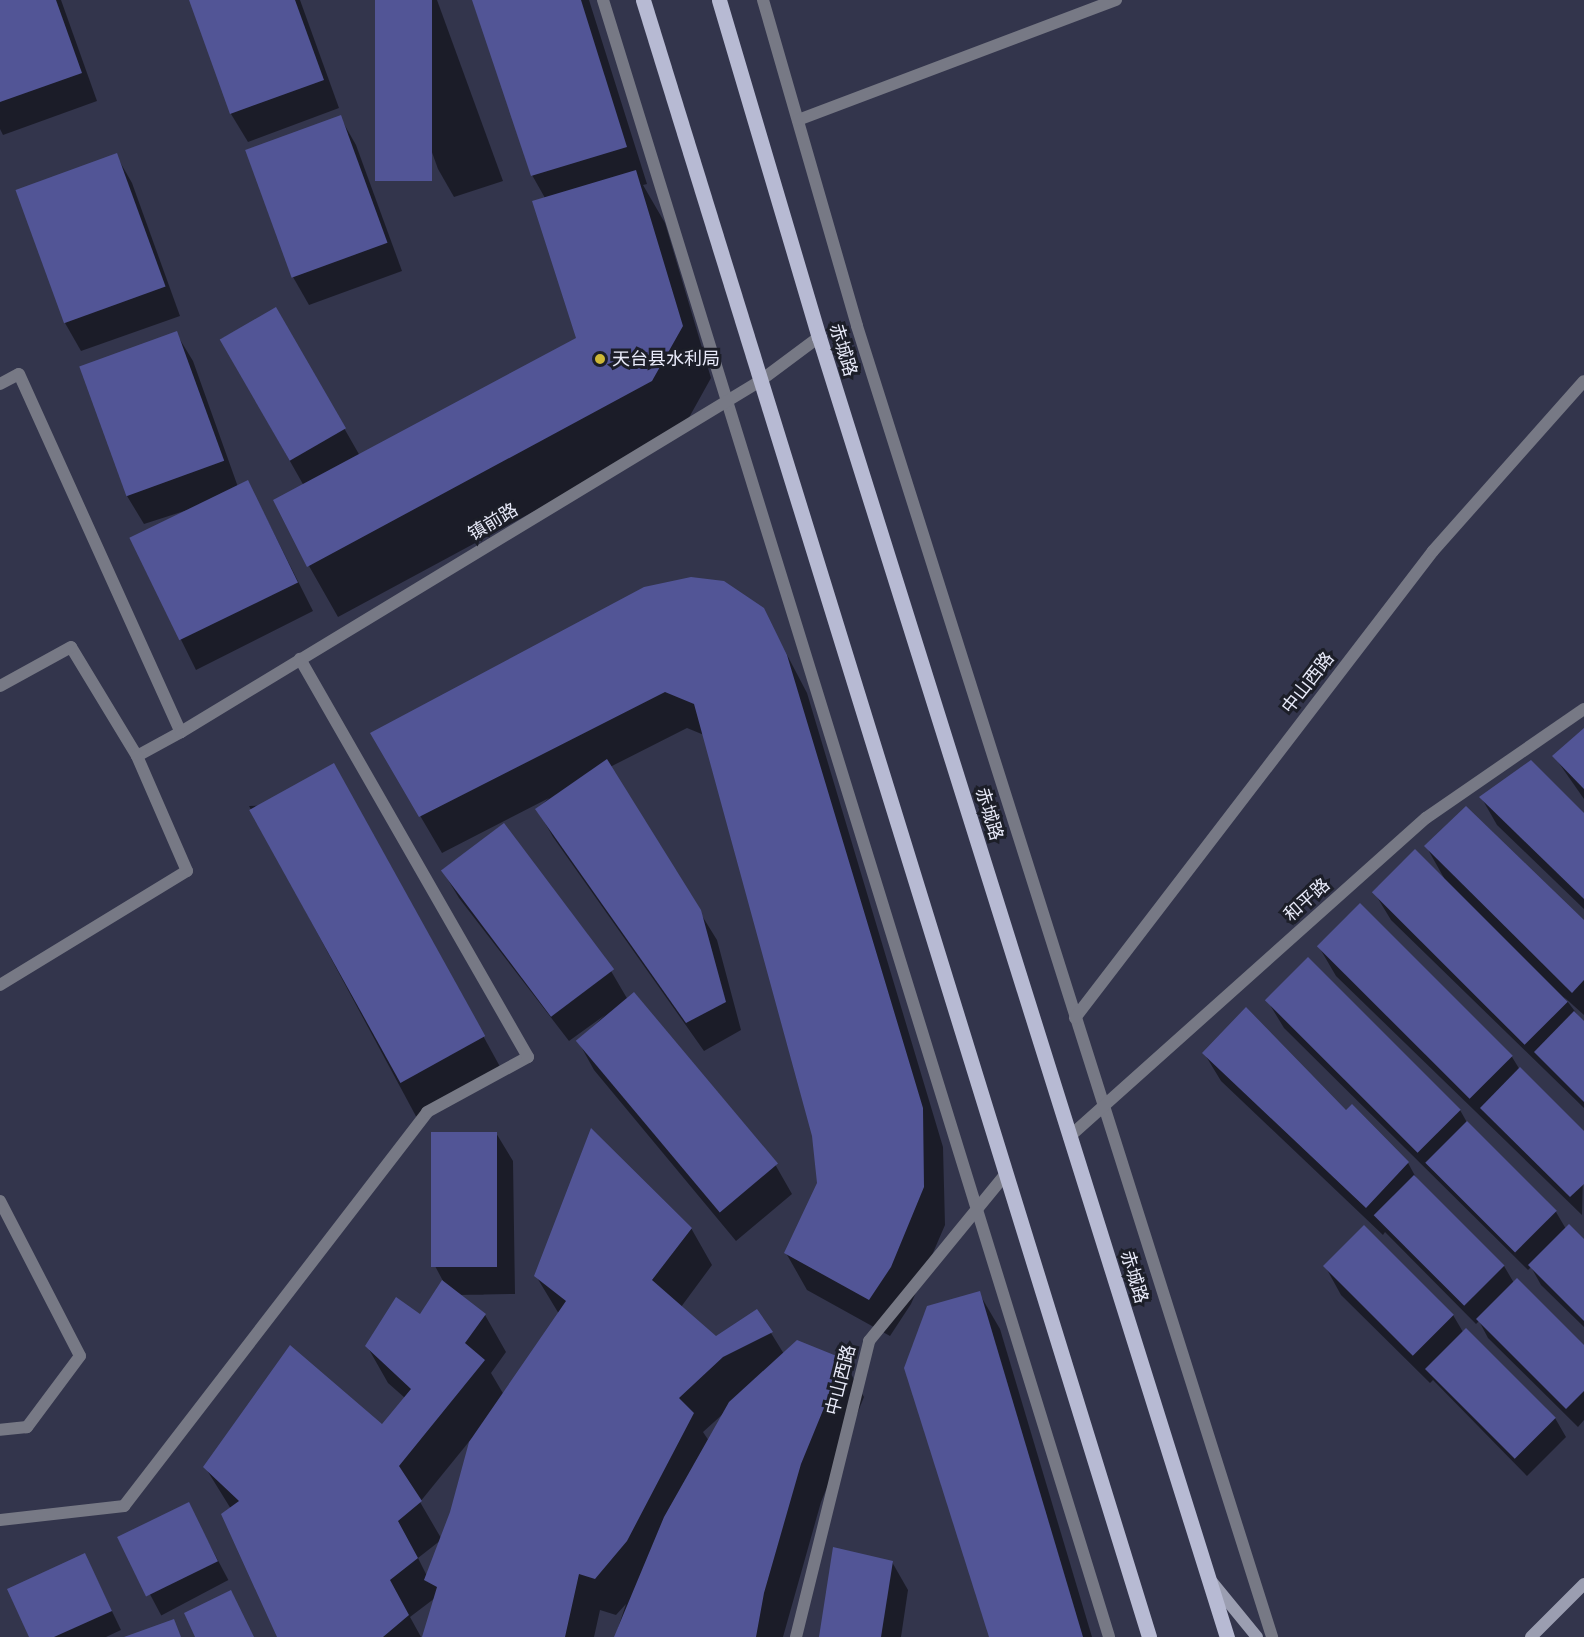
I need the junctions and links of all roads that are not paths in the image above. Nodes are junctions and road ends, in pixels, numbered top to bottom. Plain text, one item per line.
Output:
1 (603, 0) edge
2 (643, 0) edge
3 (719, 0) edge
4 (763, 0) edge
5 (1116, 0) edge
6 (798, 120) junction
7 (819, 337) junction
8 (760, 381) junction
9 (1584, 381) edge
10 (0, 384) edge
11 (725, 402) junction
12 (300, 659) junction
13 (0, 686) edge
14 (1584, 709) edge
15 (181, 732) junction
16 (137, 756) junction
17 (0, 985) edge
18 (1075, 1018) junction
19 (1070, 1137) junction
20 (1005, 1175) junction
21 (0, 1201) edge
22 (976, 1209) junction
23 (0, 1430) edge
24 (0, 1520) edge
25 (1207, 1576) junction
26 (1584, 1584) edge
27 (796, 1637) edge
28 (1109, 1637) edge
29 (1149, 1637) edge
30 (1227, 1637) edge
31 (1257, 1637) edge
32 (1272, 1637) edge
33 (1531, 1637) edge

1 - 11 street
2 - 8 main road
3 - 7 main road, 赤城路
4 - 6 street
5 - 6 street
6 - 18 street
7 - 8 street, 镇前路
7 - 19 main road, 赤城路
8 - 11 street, 镇前路
8 - 20 main road
9 - 18 street, 中山西路
10 - 15 street
11 - 12 street, 镇前路
11 - 22 street
12 - 15 street, 镇前路
12 - 24 street
13 - 16 street
14 - 19 street, 和平路
15 - 16 street, 镇前路
16 - 17 street
18 - 32 street
19 - 25 main road, 赤城路
20 - 22 street, 中山西路
20 - 29 main road
21 - 23 street
22 - 27 street, 中山西路
22 - 28 street
25 - 30 main road, 赤城路
25 - 31 main road
26 - 33 main road

